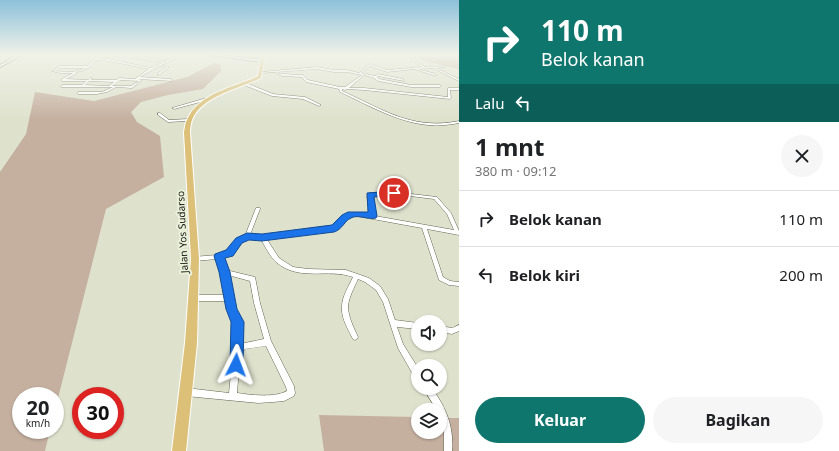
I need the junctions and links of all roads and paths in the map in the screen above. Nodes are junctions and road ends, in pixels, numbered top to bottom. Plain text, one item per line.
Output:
1 (70, 76) edge
2 (141, 76) edge
3 (260, 76) edge
4 (302, 76) edge
5 (362, 76) edge
6 (369, 76) edge
7 (383, 76) edge
8 (434, 76) edge
9 (449, 76) edge
10 (375, 77) joint
11 (90, 79) junction
12 (137, 79) junction
13 (435, 79) dead end
14 (171, 80) dead end
15 (403, 80) dead end
16 (459, 80) edge
17 (116, 81) junction
18 (245, 84) junction
19 (62, 86) dead end
20 (83, 86) junction
21 (114, 86) junction
22 (440, 86) dead end
23 (340, 88) junction
24 (345, 89) junction
25 (459, 89) edge
26 (210, 99) junction
27 (320, 105) dead end
28 (174, 108) dead end
29 (159, 114) dead end
30 (188, 120) junction
31 (459, 122) edge
32 (258, 209) dead end
33 (373, 216) junction
34 (424, 226) junction
35 (458, 232) edge
36 (247, 237) junction
37 (262, 238) junction
38 (219, 256) junction
39 (195, 259) junction
40 (224, 272) junction
41 (357, 276) junction
42 (459, 284) edge
43 (194, 298) junction
44 (230, 298) junction
45 (392, 323) junction
46 (411, 325) edge
47 (459, 328) edge
48 (447, 330) edge
49 (355, 337) dead end
50 (268, 342) junction
51 (237, 354) junction
52 (411, 364) edge
53 (186, 392) junction
54 (431, 395) edge
55 (233, 396) junction
56 (180, 451) edge
57 (448, 451) edge

1 - 11 street
2 - 12 street
3 - 18 highway
4 - 23 street
5 - 24 street
6 - 10 street
7 - 15 street
8 - 13 street
9 - 16 street
10 - 22 street
11 - 17 street
11 - 20 street
12 - 14 street
12 - 17 street
12 - 21 street
17 - 21 street
18 - 26 highway
18 - 27 street
19 - 20 street
20 - 21 street
20 - 21 street
23 - 24 street
23 - 31 street
24 - 25 street
26 - 28 street
26 - 30 highway
29 - 30 street
30 - 39 highway, Jalan Yos Sudarso
32 - 36 street
33 - 34 street
33 - 35 street
33 - 37 street
34 - 35 street
34 - 42 street
36 - 37 street
36 - 38 street
37 - 41 street
38 - 39 street
38 - 40 street
39 - 43 highway, Jalan Yos Sudarso
40 - 44 street
40 - 50 street
41 - 45 street
41 - 49 street
43 - 44 street
43 - 53 highway, Jalan Yos Sudarso
44 - 51 street
45 - 46 street
45 - 52 street
47 - 48 street
50 - 51 street
50 - 55 street
51 - 55 street
53 - 55 street
53 - 56 highway, Jalan Yos Sudarso
54 - 57 street

